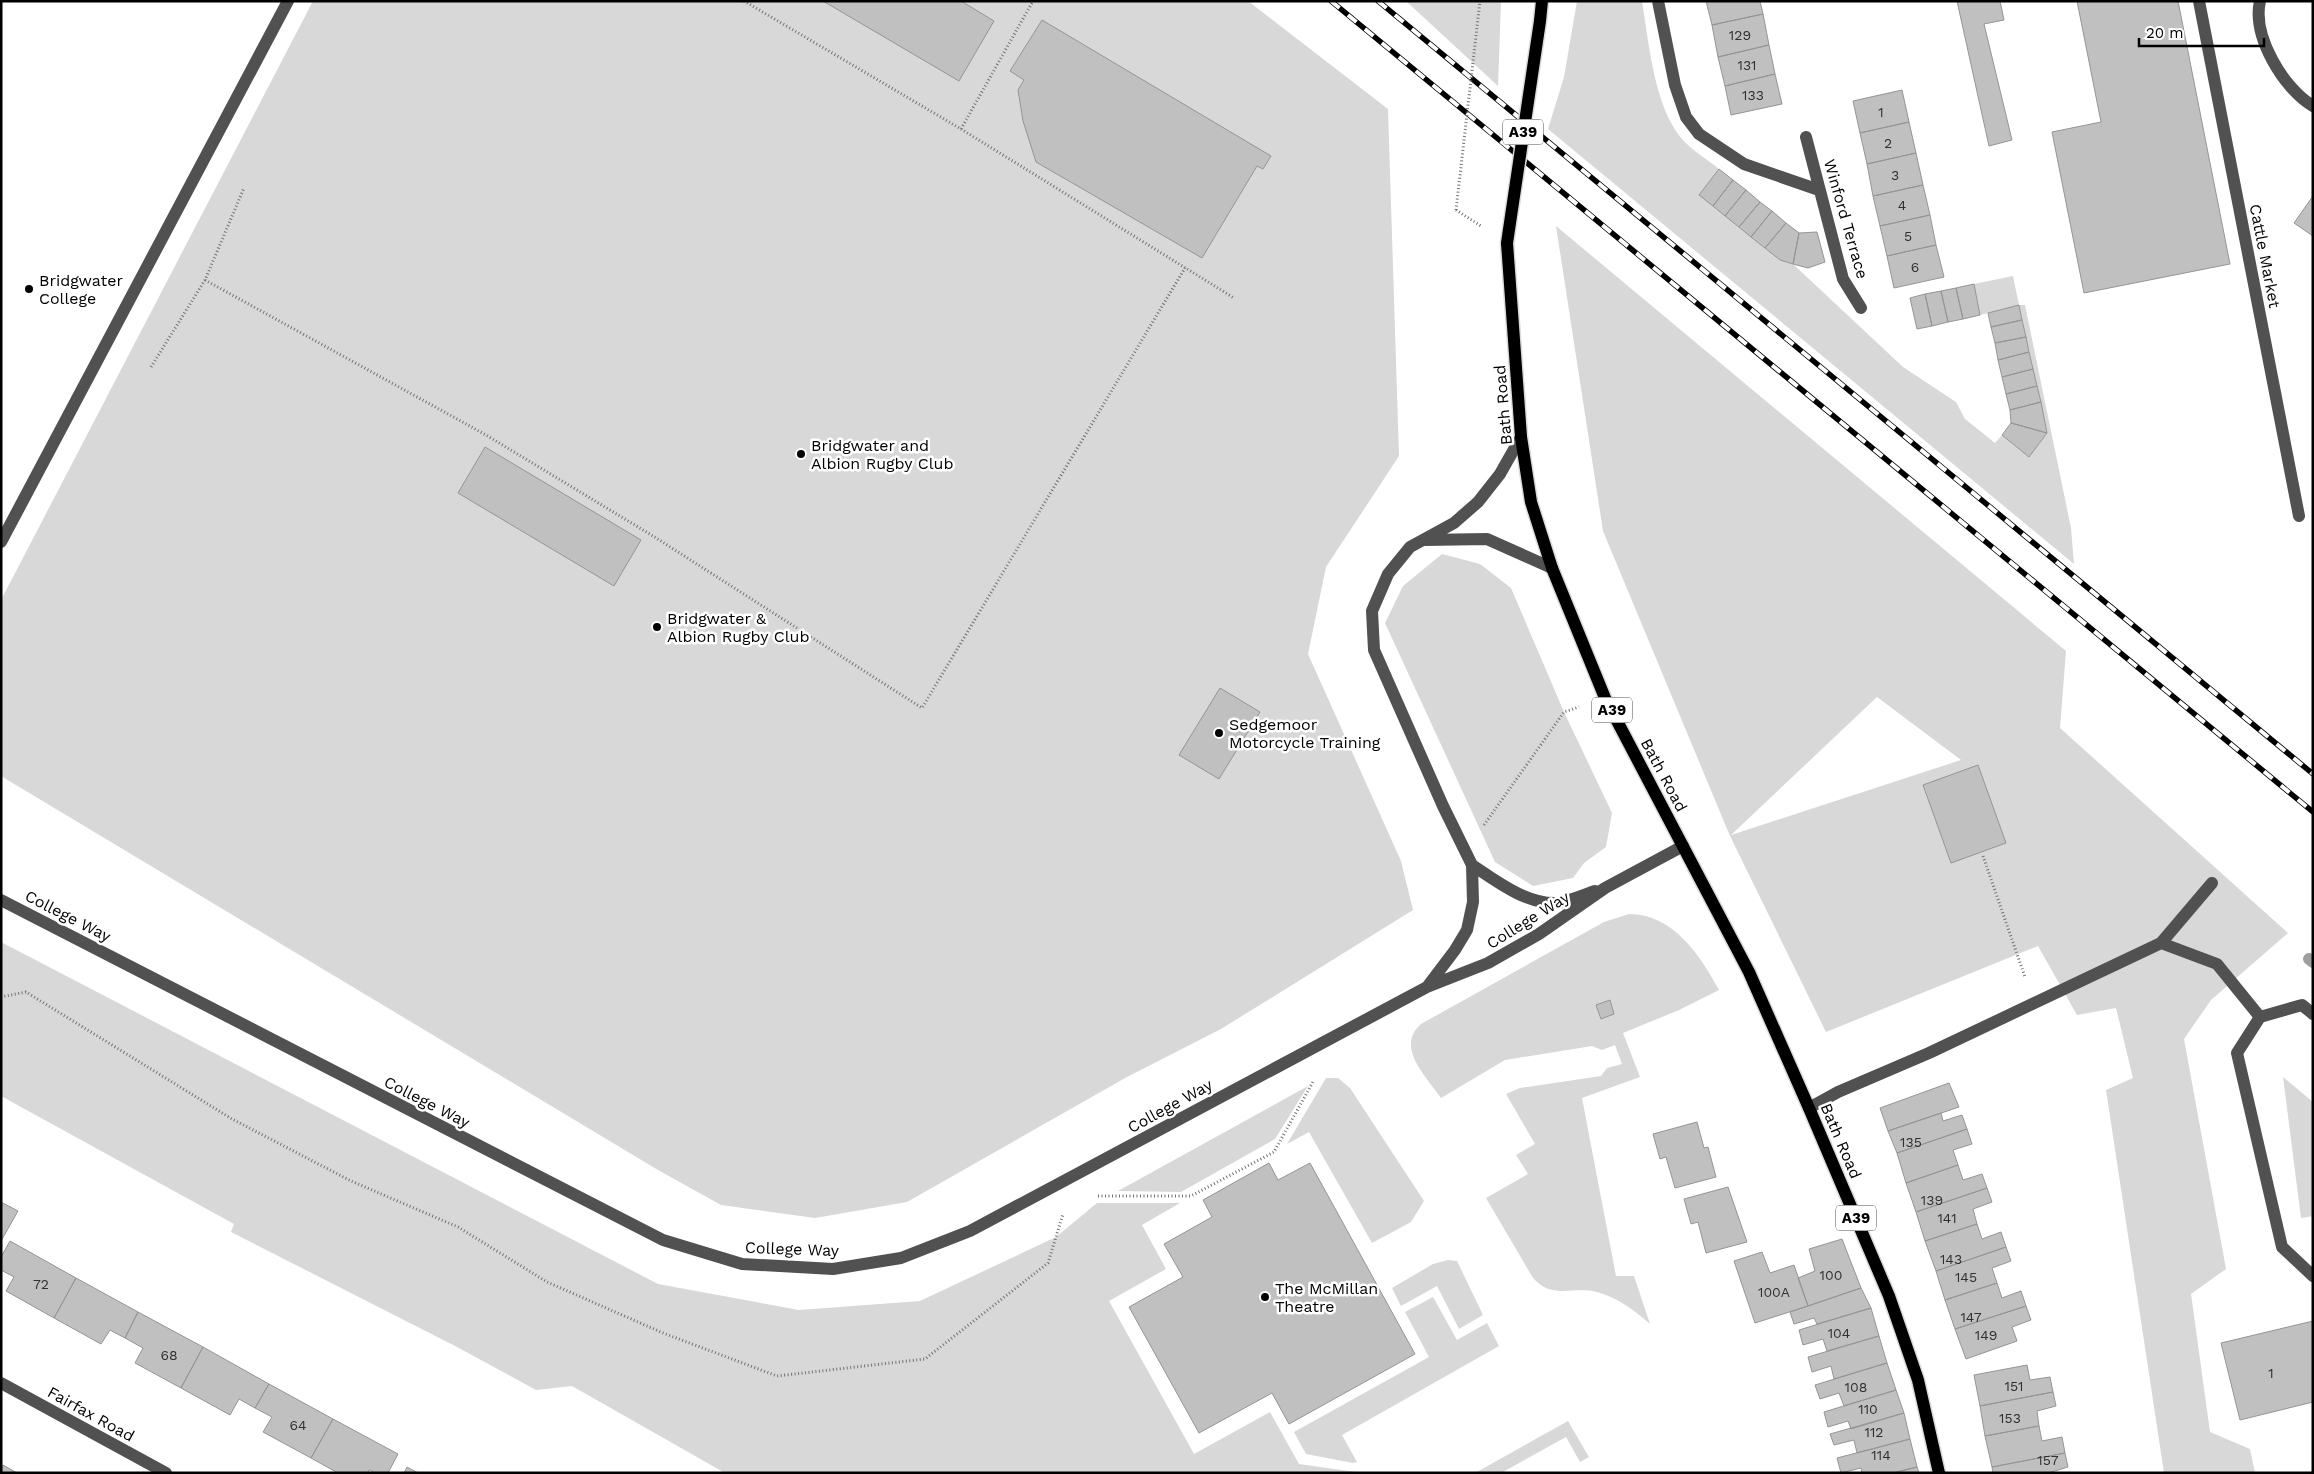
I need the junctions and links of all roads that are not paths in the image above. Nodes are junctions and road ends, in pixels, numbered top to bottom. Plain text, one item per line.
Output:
1 (288, 1) edge
2 (1542, 1) edge
3 (1658, 1) edge
4 (2199, 1) edge
5 (2260, 1) edge
6 (2313, 106) edge
7 (1806, 137) dead end
8 (1819, 190) junction
9 (1860, 308) dead end
10 (1521, 437) junction
11 (2299, 516) dead end
12 (1423, 540) junction
13 (1, 542) edge
14 (1552, 568) junction
15 (1683, 846) junction
16 (1472, 865) junction
17 (2212, 883) dead end
18 (1605, 888) junction
19 (1, 900) edge
20 (2161, 943) junction
21 (1426, 987) junction
22 (2313, 1014) edge
23 (2260, 1017) junction
24 (1809, 1108) junction
25 (2313, 1276) edge
26 (1, 1383) edge
27 (166, 1473) edge
28 (1939, 1473) edge

1 - 13 street
2 - 10 main road, Bath Road / A39, bridge
3 - 8 street
4 - 11 street, Cattle Market
5 - 6 street
7 - 8 street, Winford Terrace
8 - 9 street, Winford Terrace
10 - 12 street
10 - 14 main road, Bath Road / A39
12 - 14 street
12 - 16 street
14 - 15 main road, Bath Road / A39
15 - 18 street, College Way
15 - 24 main road, Bath Road / A39
16 - 18 street
16 - 21 street
17 - 20 street
18 - 21 street, College Way
19 - 21 street, College Way
20 - 23 street
20 - 24 street
22 - 23 street
23 - 25 street
24 - 28 main road, Bath Road / A39
26 - 27 street, Fairfax Road

